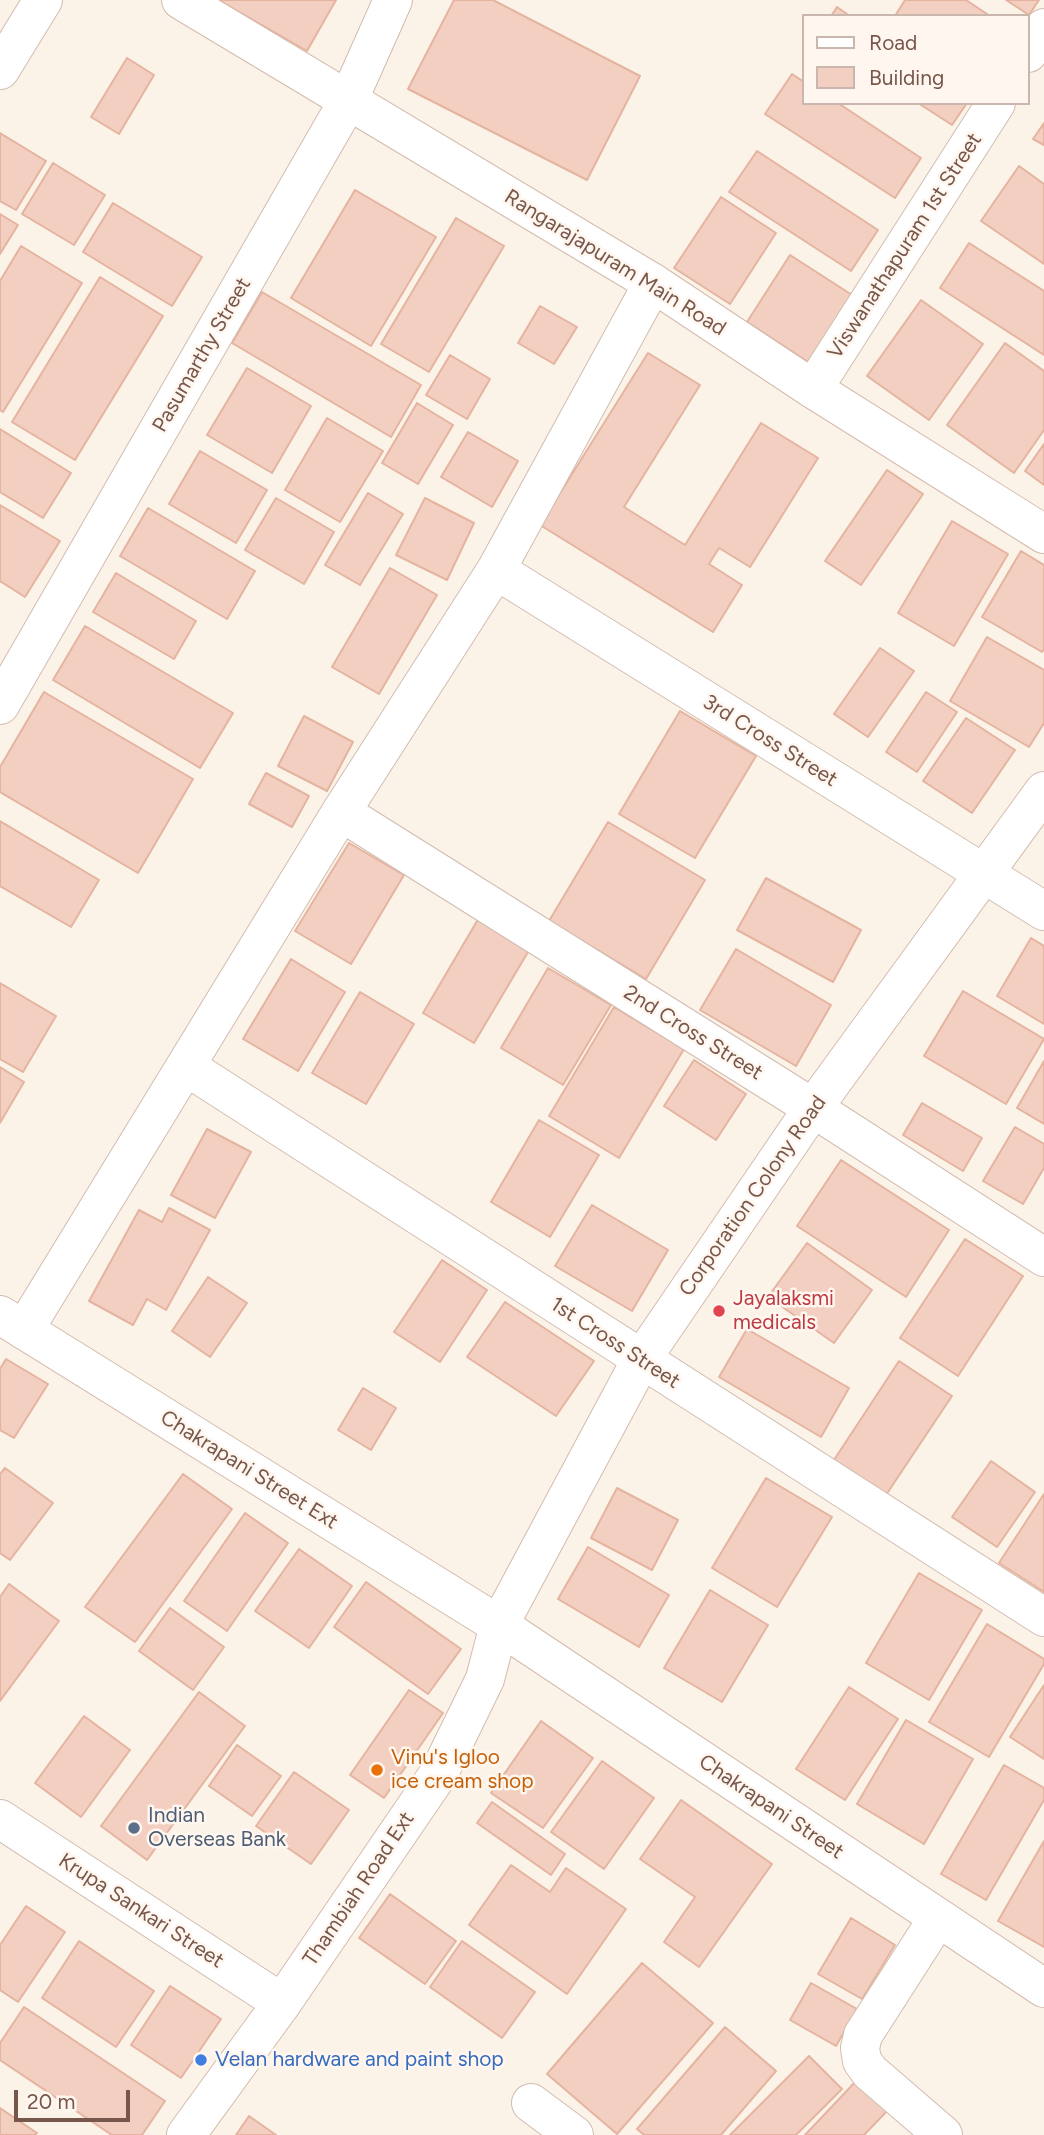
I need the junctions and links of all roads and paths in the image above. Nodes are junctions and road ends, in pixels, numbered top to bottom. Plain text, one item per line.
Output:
1 (43, 0) edge
2 (181, 0) edge
3 (393, 0) edge
4 (1044, 28) edge
5 (1030, 50) edge
6 (0, 71) edge
7 (348, 101) junction
8 (995, 105) edge
9 (653, 283) junction
10 (813, 389) junction
11 (1044, 534) edge
12 (496, 570) junction
13 (0, 705) edge
14 (1044, 790) edge
15 (341, 812) junction
16 (982, 874) junction
17 (1044, 911) edge
18 (187, 1067) junction
19 (813, 1108) junction
20 (1044, 1257) edge
21 (12, 1323) edge
22 (640, 1360) junction
23 (1044, 1617) edge
24 (499, 1625) junction
25 (0, 1819) edge
26 (937, 1918) junction
27 (1044, 1988) edge
28 (282, 2003) junction
29 (531, 2103) dead end
30 (186, 2135) edge
31 (574, 2135) edge
32 (943, 2135) edge

1 - 6 street
2 - 7 street, Rangarajapuram Main Road
3 - 7 street, Pasumarthy Street
4 - 5 street
7 - 9 street, Rangarajapuram Main Road
7 - 13 street, Pasumarthy Street
8 - 10 street, Viswanathapuram 1st Street
9 - 10 street, Rangarajapuram Main Road
9 - 12 street
10 - 11 street, Rangarajapuram Main Road
12 - 15 street
12 - 16 street, 3rd Cross Street
14 - 16 street, Corporation Colony Road
15 - 18 street
15 - 19 street, 2nd Cross Street
16 - 17 street, 3rd Cross Street
16 - 19 street, Corporation Colony Road
18 - 21 street
18 - 22 street, 1st Cross Street
19 - 20 street, 2nd Cross Street
19 - 22 street, Corporation Colony Road
21 - 24 street, Chakrapani Street Ext
22 - 23 street, 1st Cross Street
22 - 24 street, Corporation Colony Road
24 - 26 street, Chakrapani Street
24 - 28 street, Thambiah Road Ext
25 - 28 street, Krupa Sankari Street
26 - 27 street, Chakrapani Street
26 - 32 street
28 - 30 street, Thambiah Road Ext
29 - 31 street

